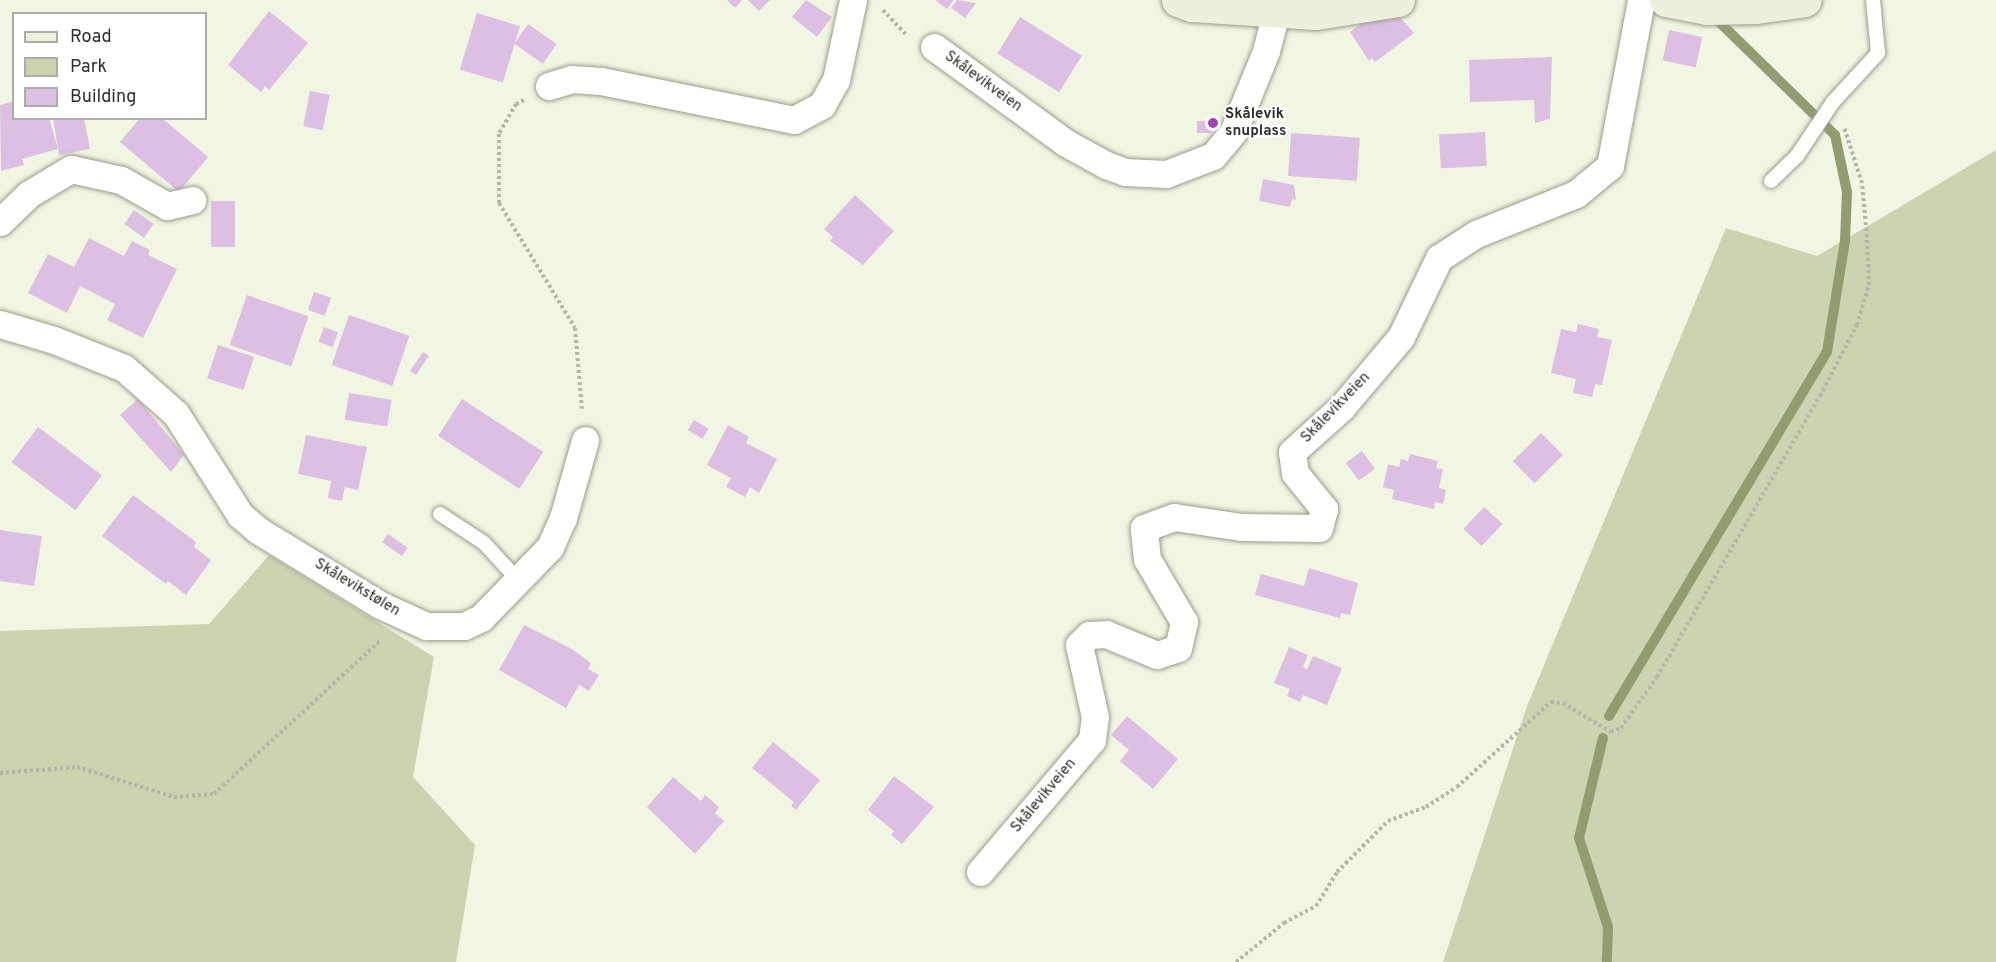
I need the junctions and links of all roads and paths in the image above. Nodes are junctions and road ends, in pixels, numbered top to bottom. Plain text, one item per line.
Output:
1 (853, 0) edge
2 (1178, 0) edge
3 (1398, 0) edge
4 (1641, 0) edge
5 (1666, 0) edge
6 (1805, 0) edge
7 (1873, 0) edge
8 (880, 7) dead end
9 (1276, 12) junction
10 (934, 47) joint
11 (549, 86) joint
12 (1833, 102) junction
13 (1772, 181) dead end
14 (192, 200) dead end
15 (0, 222) edge
16 (0, 324) edge
17 (585, 440) joint
18 (441, 514) dead end
19 (519, 581) junction
20 (406, 617) junction
21 (0, 773) edge
22 (980, 872) dead end
23 (1236, 962) edge

1 - 11 street
2 - 9 main road
3 - 9 main road
4 - 22 street, Skålevikveien
5 - 6 main road
7 - 12 lane
8 - 10 path
9 - 10 street, Skålevikveien
11 - 17 path
12 - 13 lane
12 - 23 path
14 - 15 street
16 - 20 street, Skålevikstølen
17 - 19 street, Skålevikstølen
18 - 19 lane
19 - 20 street, Skålevikstølen
20 - 21 path

